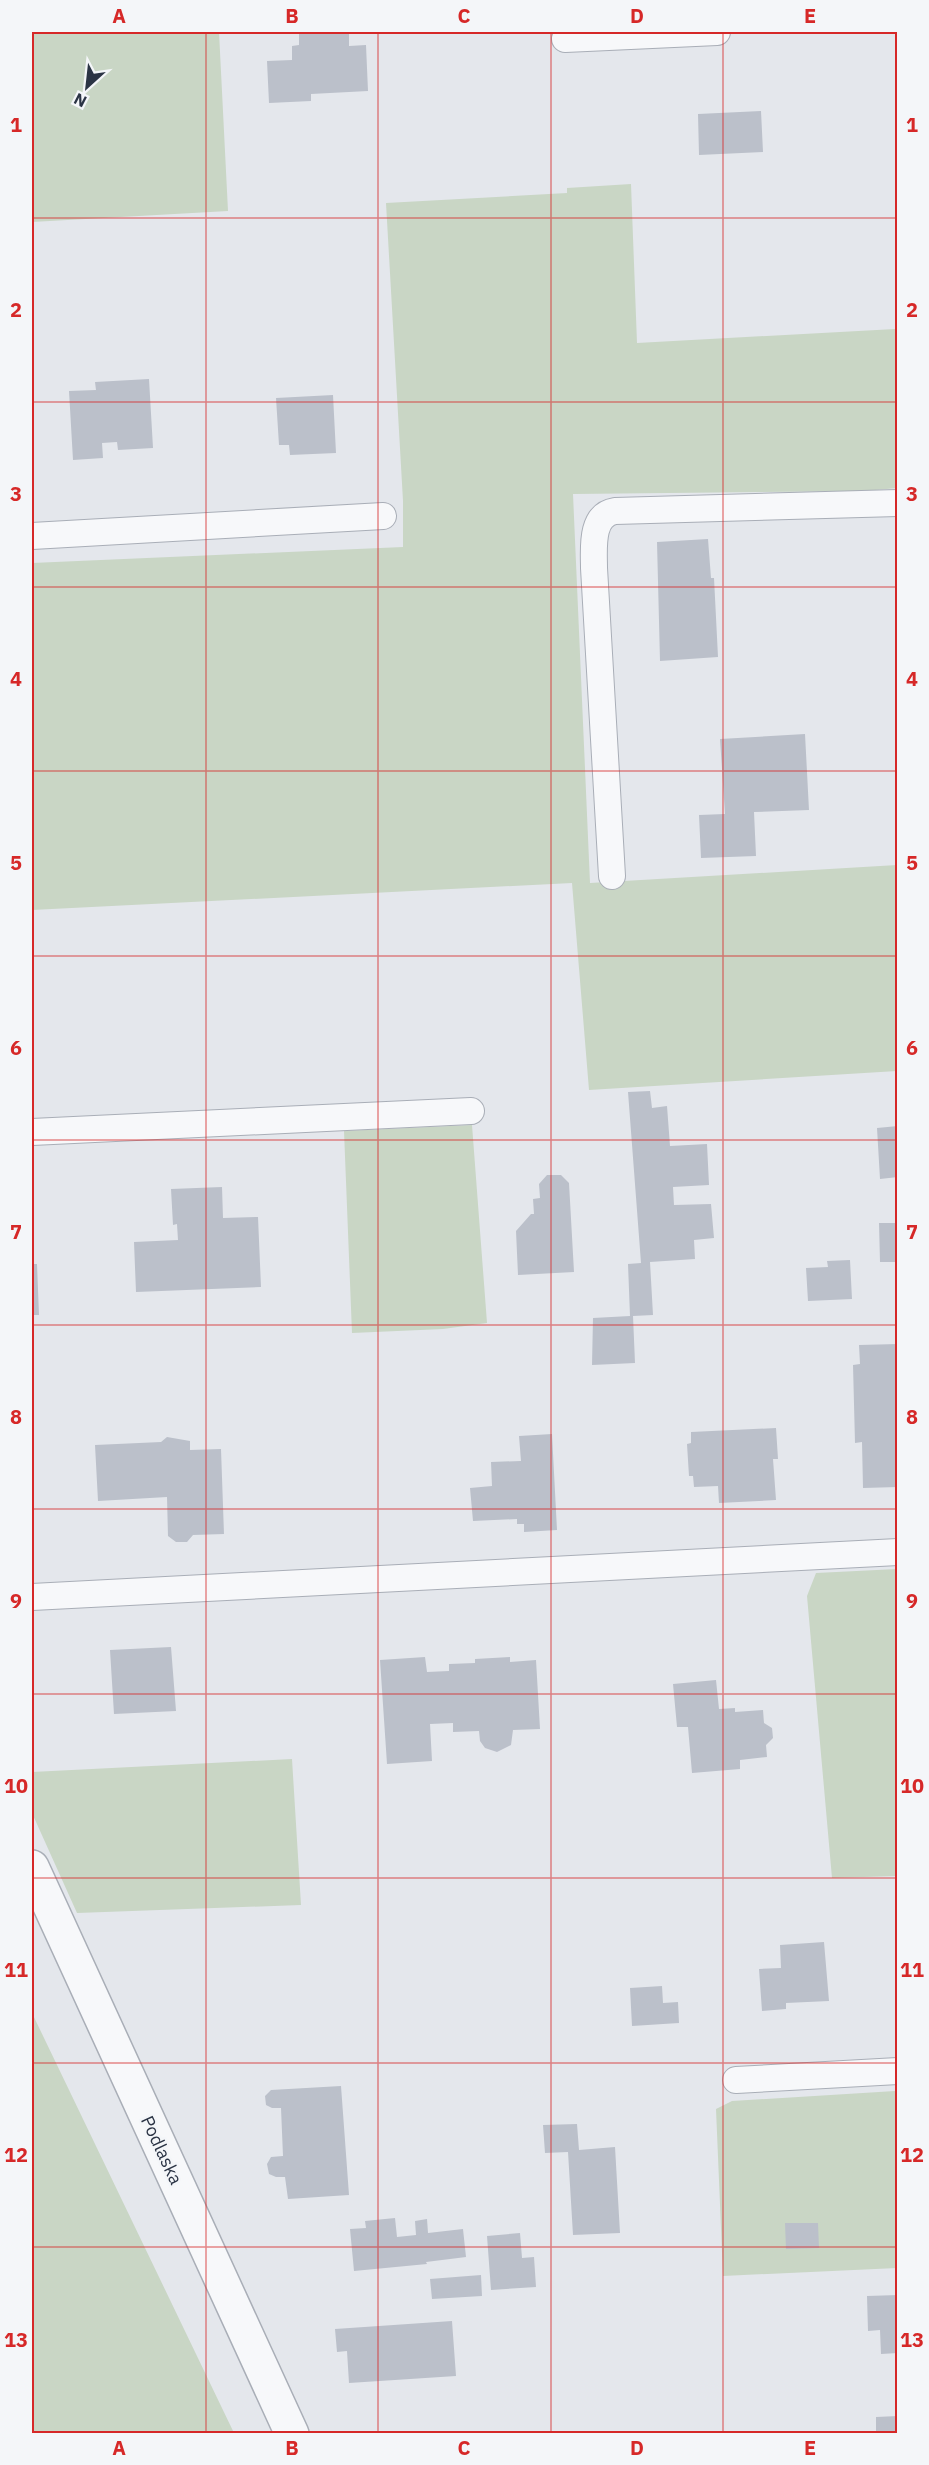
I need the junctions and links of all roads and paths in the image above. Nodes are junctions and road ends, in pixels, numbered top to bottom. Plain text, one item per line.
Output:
1 (717, 32) edge
2 (565, 39) dead end
3 (897, 503) edge
4 (383, 516) dead end
5 (32, 536) edge
6 (612, 876) dead end
7 (471, 1111) dead end
8 (32, 1132) edge
9 (897, 1552) edge
10 (32, 1597) edge
11 (32, 1867) edge
12 (897, 2071) edge
13 (736, 2080) dead end
14 (292, 2433) edge

1 - 2 lane
3 - 6 lane
4 - 5 lane
7 - 8 lane
9 - 10 lane
11 - 14 street, Podlaska
12 - 13 lane

